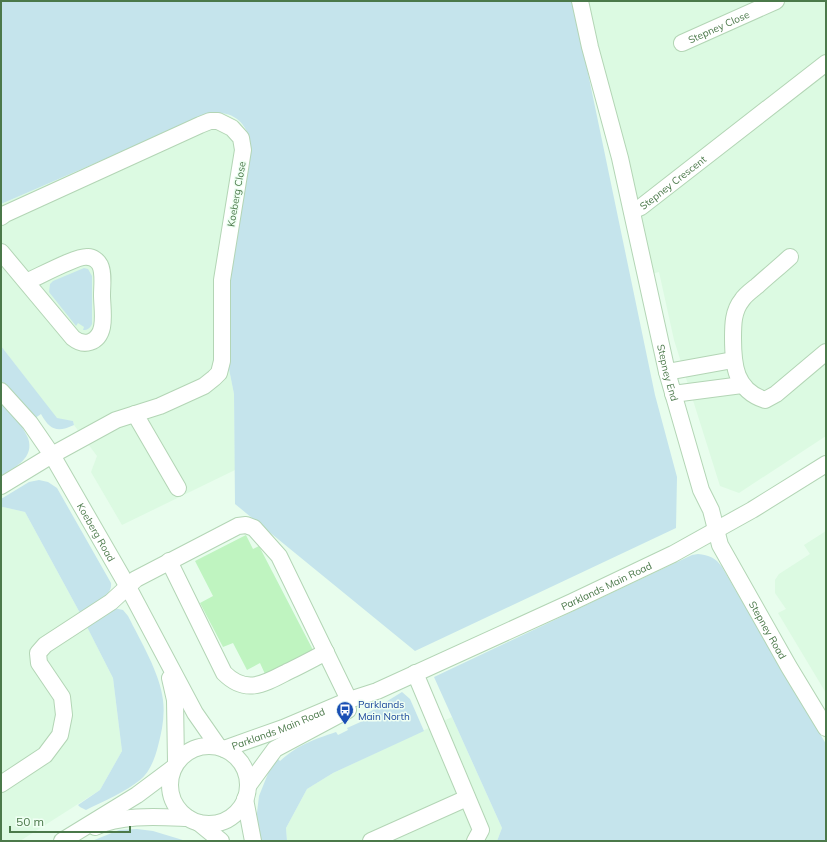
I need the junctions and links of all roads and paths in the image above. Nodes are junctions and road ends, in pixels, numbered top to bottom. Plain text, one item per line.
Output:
1 (580, 1) edge
2 (776, 1) edge
3 (682, 43) dead end
4 (826, 63) edge
5 (632, 211) junction
6 (1, 217) edge
7 (1, 252) edge
8 (790, 257) dead end
9 (26, 282) junction
10 (826, 352) edge
11 (733, 360) junction
12 (667, 372) junction
13 (742, 385) junction
14 (1, 391) edge
15 (673, 394) junction
16 (135, 414) junction
17 (52, 455) junction
18 (826, 464) edge
19 (1, 486) edge
20 (178, 488) dead end
21 (717, 530) junction
22 (169, 561) junction
23 (128, 587) junction
24 (157, 645) junction
25 (326, 652) junction
26 (415, 673) junction
27 (377, 691) junction
28 (349, 700) junction
29 (826, 728) edge
30 (221, 748) junction
31 (175, 765) junction
32 (1, 784) edge
33 (247, 793) junction
34 (467, 798) junction
35 (194, 820) junction
36 (402, 835) edge
37 (62, 841) edge
38 (67, 841) edge
39 (221, 841) edge
40 (253, 841) edge
41 (371, 841) edge
42 (475, 841) edge

1 - 5 street, Stepney Crescent
2 - 3 street, Stepney Close
4 - 5 street, Stepney Crescent
5 - 12 street, Stepney End
6 - 16 street, Koeberg Close
7 - 9 street
8 - 11 street
9 - 9 street
10 - 13 street
11 - 12 street
11 - 13 street
12 - 15 street, Stepney End
13 - 15 street
14 - 17 street, Koeberg Road
15 - 21 street, Stepney End
16 - 17 street, Koeberg Close
16 - 20 street
17 - 19 street, Koeberg Close
17 - 23 street, Koeberg Road
18 - 21 street, Parklands Main Road
21 - 26 street, Parklands Main Road
21 - 29 street, Stepney Road
22 - 23 street
22 - 25 street
22 - 25 street
23 - 24 street, Koeberg Road
23 - 32 street
24 - 30 street, Koeberg Road
24 - 31 street, Koeberg Road
25 - 28 street
26 - 27 street, Parklands Main Road
26 - 34 street
27 - 28 street, Parklands Main Road
27 - 33 street, Parklands Main Road
28 - 30 street, Parklands Main Road
30 - 31 street
30 - 33 street
31 - 35 street
31 - 37 street
33 - 35 street
33 - 40 street
34 - 36 street
34 - 42 street
35 - 38 street
35 - 39 street
36 - 41 street

